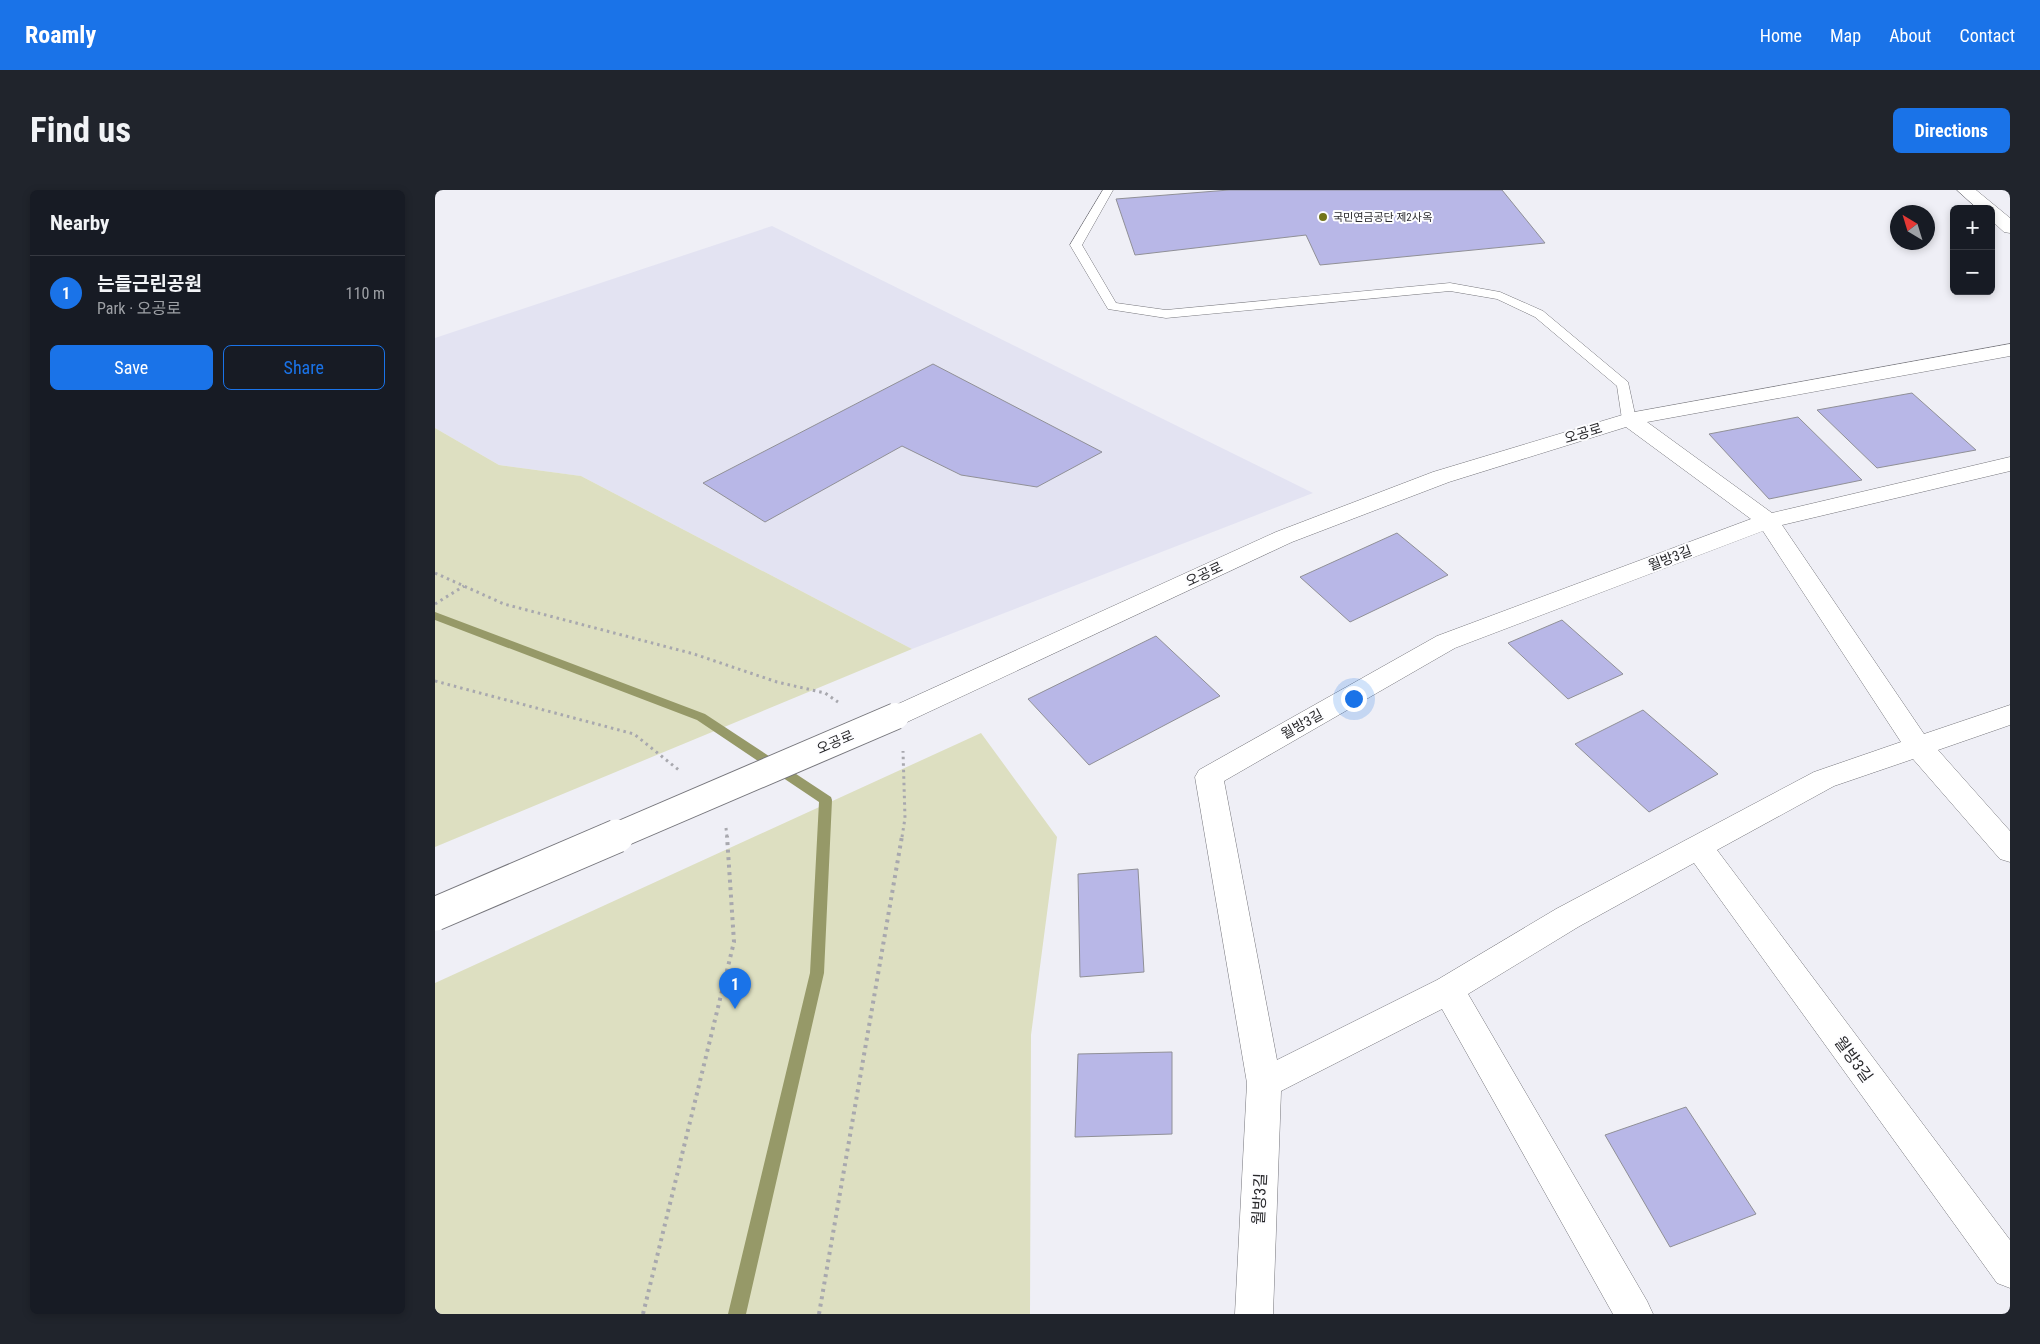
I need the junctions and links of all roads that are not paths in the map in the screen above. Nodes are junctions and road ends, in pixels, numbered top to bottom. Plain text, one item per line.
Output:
1 (1108, 190) edge
2 (1966, 190) edge
3 (2010, 203) edge
4 (1984, 205) edge
5 (1995, 207) edge
6 (1995, 214) edge
7 (2010, 228) edge
8 (2010, 350) edge
9 (1629, 419) junction
10 (2010, 464) edge
11 (1768, 521) junction
12 (2010, 715) edge
13 (1918, 746) junction
14 (1698, 847) junction
15 (2010, 851) edge
16 (435, 914) edge
17 (1448, 990) junction
18 (1264, 1083) junction
19 (2010, 1270) edge
20 (1254, 1314) edge
21 (1635, 1314) edge

1 - 9 lane
2 - 4 street
3 - 5 street
6 - 7 street
8 - 9 street, 오공로
9 - 11 street
9 - 16 street, 오공로, bridge
10 - 11 street, 월방3길
11 - 13 street
11 - 18 street, 월방3길
12 - 13 street
13 - 14 street
13 - 15 street
14 - 17 street
14 - 19 street, 월방3길
17 - 18 street
17 - 21 street
18 - 20 street, 월방3길

